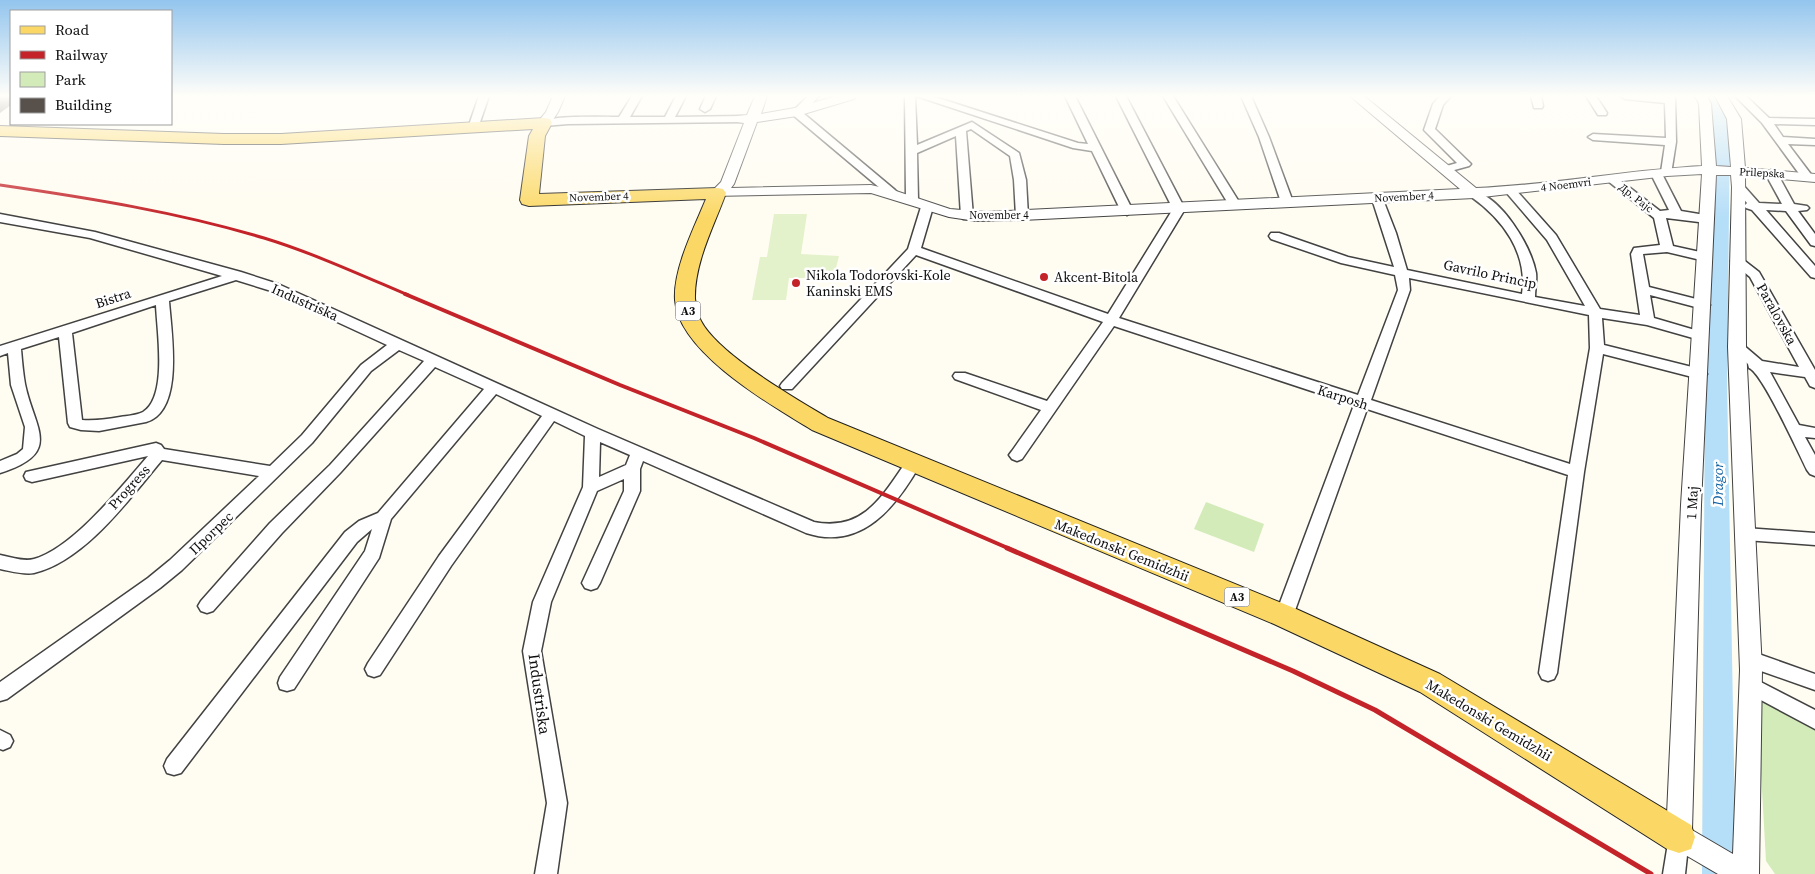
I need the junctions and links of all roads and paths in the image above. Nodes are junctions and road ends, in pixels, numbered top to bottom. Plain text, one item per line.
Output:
1 (162, 137) edge
2 (320, 137) edge
3 (537, 137) edge
4 (742, 137) edge
5 (825, 137) edge
6 (911, 137) edge
7 (945, 137) edge
8 (961, 137) edge
9 (989, 137) edge
10 (1049, 137) edge
11 (1089, 137) edge
12 (1143, 137) edge
13 (1193, 137) edge
14 (1264, 137) edge
15 (1406, 137) edge
16 (1437, 137) edge
17 (1593, 137) dead end
18 (1671, 137) edge
19 (1707, 137) edge
20 (1736, 137) edge
21 (1778, 137) edge
22 (1780, 140) junction
23 (1671, 142) junction
24 (1815, 142) edge
25 (1094, 148) junction
26 (912, 151) junction
27 (1447, 170) junction
28 (1708, 170) junction
29 (1662, 173) junction
30 (1771, 173) junction
31 (1811, 177) edge
32 (1612, 179) junction
33 (1511, 191) junction
34 (891, 192) junction
35 (717, 193) junction
36 (1743, 193) junction
37 (1474, 194) junction
38 (1378, 199) junction
39 (912, 200) junction
40 (1287, 202) junction
41 (1788, 204) junction
42 (1235, 205) junction
43 (927, 207) junction
44 (1179, 209) junction
45 (1809, 210) edge
46 (1127, 212) junction
47 (1677, 214) junction
48 (967, 216) junction
49 (1022, 216) junction
50 (1660, 217) junction
51 (0, 218) edge
52 (1707, 218) junction
53 (1275, 236) dead end
54 (1815, 242) edge
55 (1667, 248) junction
56 (914, 250) junction
57 (1705, 257) junction
58 (1737, 261) junction
59 (1402, 272) junction
60 (1815, 274) edge
61 (237, 275) junction
62 (1643, 289) junction
63 (1528, 298) junction
64 (162, 299) junction
65 (1702, 305) junction
66 (1595, 312) junction
67 (1111, 320) junction
68 (1648, 322) junction
69 (65, 331) junction
70 (1700, 336) junction
71 (397, 344) junction
72 (1598, 348) junction
73 (7, 349) edge
74 (1744, 358) junction
75 (433, 360) junction
76 (1700, 374) junction
77 (960, 376) dead end
78 (1812, 378) edge
79 (787, 386) dead end
80 (494, 387) junction
81 (1362, 403) junction
82 (1049, 407) junction
83 (551, 414) junction
84 (1793, 429) junction
85 (1815, 433) edge
86 (592, 434) junction
87 (639, 453) junction
88 (159, 454) junction
89 (1017, 455) dead end
90 (913, 463) junction
91 (0, 468) edge
92 (632, 469) junction
93 (1815, 470) edge
94 (273, 472) junction
95 (1576, 472) junction
96 (32, 476) dead end
97 (591, 487) junction
98 (384, 517) junction
99 (1745, 534) junction
100 (1815, 539) edge
101 (0, 562) edge
102 (591, 583) dead end
103 (207, 606) dead end
104 (1284, 616) junction
105 (1750, 658) junction
106 (374, 669) dead end
107 (1548, 673) dead end
108 (1815, 682) edge
109 (287, 684) dead end
110 (1751, 685) junction
111 (0, 692) edge
112 (1815, 720) edge
113 (174, 766) dead end
114 (1679, 838) junction
115 (546, 874) edge
116 (1674, 874) edge
117 (1745, 874) edge

1 - 2 main road
3 - 35 main road, November 4
4 - 35 street
5 - 34 street
6 - 26 street
7 - 26 street
8 - 48 street
9 - 49 street
10 - 25 street
11 - 25 street
12 - 44 street
13 - 42 street
14 - 40 street
15 - 27 street
16 - 27 street
17 - 23 street
18 - 23 street
19 - 28 street, 1 Maj
20 - 36 street
21 - 22 street
22 - 24 street
22 - 31 street
23 - 29 street
25 - 46 street
26 - 39 street
27 - 37 street
28 - 29 street, 4 Noemvri
28 - 36 street, Prilepska
28 - 52 street, 1 Maj
29 - 32 street, 4 Noemvri
29 - 47 street
30 - 31 street, Prilepska
30 - 36 street, Prilepska
30 - 41 street
32 - 33 street, 4 Noemvri
32 - 50 street, Др. Рајс
33 - 37 street, 4 Noemvri
33 - 66 street
34 - 35 street, November 4
34 - 39 street, November 4
35 - 90 main road, Makedonski Gemidzhii / A3
36 - 41 street
36 - 58 street
36 - 60 street
37 - 38 street, November 4
37 - 63 street
38 - 40 street, November 4
38 - 59 street
39 - 43 street, November 4
40 - 42 street, November 4
41 - 45 street
41 - 54 street
42 - 44 street, November 4
43 - 48 street, November 4
43 - 56 street
44 - 46 street, November 4
44 - 67 street
46 - 49 street, November 4
47 - 50 street
47 - 52 street
48 - 49 street, November 4
50 - 55 street
51 - 61 street, Industriska
52 - 57 street, 1 Maj
53 - 59 street, Gavrilo Princip
55 - 57 street
55 - 62 street
56 - 67 street, Karposh
56 - 79 street
57 - 65 street, 1 Maj
58 - 74 street
58 - 78 street, Paralovska
59 - 63 street, Gavrilo Princip
59 - 81 street
61 - 64 street, Bistra
61 - 71 street, Industriska
62 - 65 street
62 - 68 street
63 - 66 street, Gavrilo Princip
64 - 69 street, Bistra
64 - 69 street
65 - 70 street, 1 Maj
66 - 68 street, Gavrilo Princip
66 - 72 street
67 - 81 street, Karposh
67 - 82 street
68 - 70 street, Gavrilo Princip
69 - 73 street, Bistra
70 - 76 street, 1 Maj
71 - 75 street, Industriska
71 - 94 street, Прогрес
72 - 76 street
72 - 95 street
73 - 91 street
74 - 78 street, Paralovska
74 - 84 street
74 - 99 street
75 - 80 street, Industriska
75 - 103 street
76 - 114 street, 1 Maj
77 - 82 street
80 - 83 street, Industriska
80 - 98 street
81 - 95 street, Karposh
81 - 104 street
82 - 89 street
83 - 86 street, Industriska
83 - 106 street
84 - 85 street
84 - 93 street
86 - 87 street, Industriska
86 - 97 street, Industriska
87 - 90 street, Industriska
87 - 92 street
88 - 94 street, Progress
88 - 96 street
88 - 101 street, Progress
90 - 104 main road, Makedonski Gemidzhii / A3
92 - 97 street
92 - 102 street
94 - 111 street, Прогрес
95 - 107 street
97 - 115 street, Industriska
98 - 109 street
98 - 113 street
99 - 100 street
99 - 105 street
104 - 114 main road, Makedonski Gemidzhii / A3
105 - 108 street
105 - 110 street
110 - 112 street
110 - 117 street
114 - 116 street
114 - 117 street, A3

